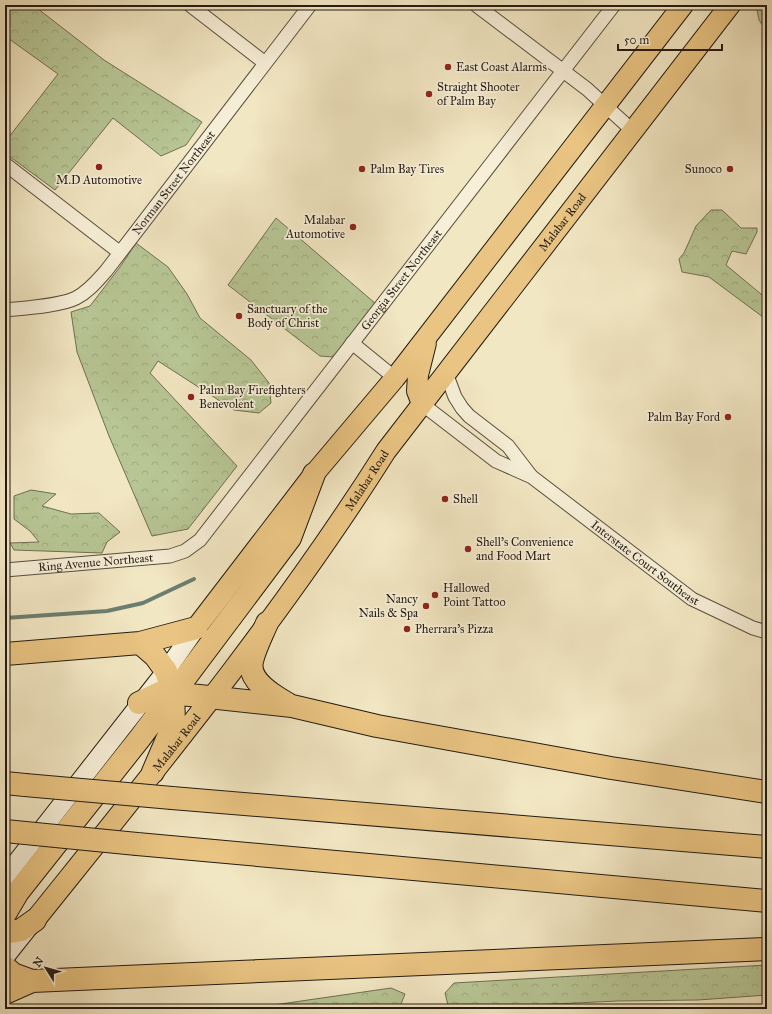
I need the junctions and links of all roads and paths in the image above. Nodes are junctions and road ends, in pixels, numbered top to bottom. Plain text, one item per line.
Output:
1 (190, 5) edge
2 (310, 5) edge
3 (476, 5) edge
4 (614, 5) edge
5 (682, 5) edge
6 (730, 5) edge
7 (264, 63) junction
8 (563, 71) junction
9 (605, 106) junction
10 (633, 131) junction
11 (5, 164) edge
12 (119, 252) junction
13 (5, 310) edge
14 (428, 335) junction
15 (352, 343) junction
16 (446, 373) junction
17 (395, 378) junction
18 (422, 404) junction
19 (314, 474) junction
20 (532, 477) junction
21 (185, 551) joint
22 (5, 570) edge
23 (267, 623) junction
24 (196, 628) junction
25 (767, 632) edge
26 (140, 643) junction
27 (5, 654) edge
28 (166, 671) junction
29 (173, 692) junction
30 (211, 697) junction
31 (139, 703) junction
32 (292, 706) junction
33 (153, 772) junction
34 (15, 784) edge
35 (767, 792) edge
36 (5, 831) edge
37 (767, 847) edge
38 (5, 877) edge
39 (767, 901) edge
40 (5, 914) edge
41 (35, 920) junction
42 (5, 933) edge
43 (767, 949) edge
44 (5, 957) edge
45 (5, 967) edge
46 (32, 981) junction
47 (5, 993) edge

1 - 7 street
2 - 7 street, Norman Street Northeast
3 - 8 street
4 - 8 street, Georgia Street Northeast
5 - 9 main road
6 - 10 main road, Malabar Road
7 - 12 street, Norman Street Northeast
8 - 9 street
8 - 15 street, Georgia Street Northeast
9 - 10 street
9 - 14 main road
10 - 16 main road, Malabar Road
11 - 12 street
12 - 13 street, Norman Street Northeast
14 - 17 main road
14 - 18 main road
15 - 17 street
15 - 21 street, Georgia Street Northeast
16 - 18 main road, Malabar Road
16 - 20 street, Interstate Court Southeast
17 - 19 main road
18 - 20 street, Interstate Court Southeast
18 - 23 main road, Malabar Road
19 - 24 main road
19 - 29 highway
20 - 25 street, Interstate Court Southeast
21 - 22 street, Ring Avenue Northeast
23 - 30 main road, Malabar Road
23 - 32 highway
24 - 26 highway
24 - 28 main road
26 - 27 highway
26 - 28 highway
28 - 29 highway
28 - 31 main road
29 - 30 highway
29 - 31 highway
29 - 33 highway
29 - 40 highway
30 - 32 highway
30 - 33 main road, Malabar Road
31 - 38 main road
32 - 35 highway
33 - 41 main road, Malabar Road
34 - 37 highway, bridge
36 - 39 highway, bridge
41 - 42 highway
41 - 44 main road, Malabar Road
43 - 46 highway
45 - 46 highway
46 - 47 highway

